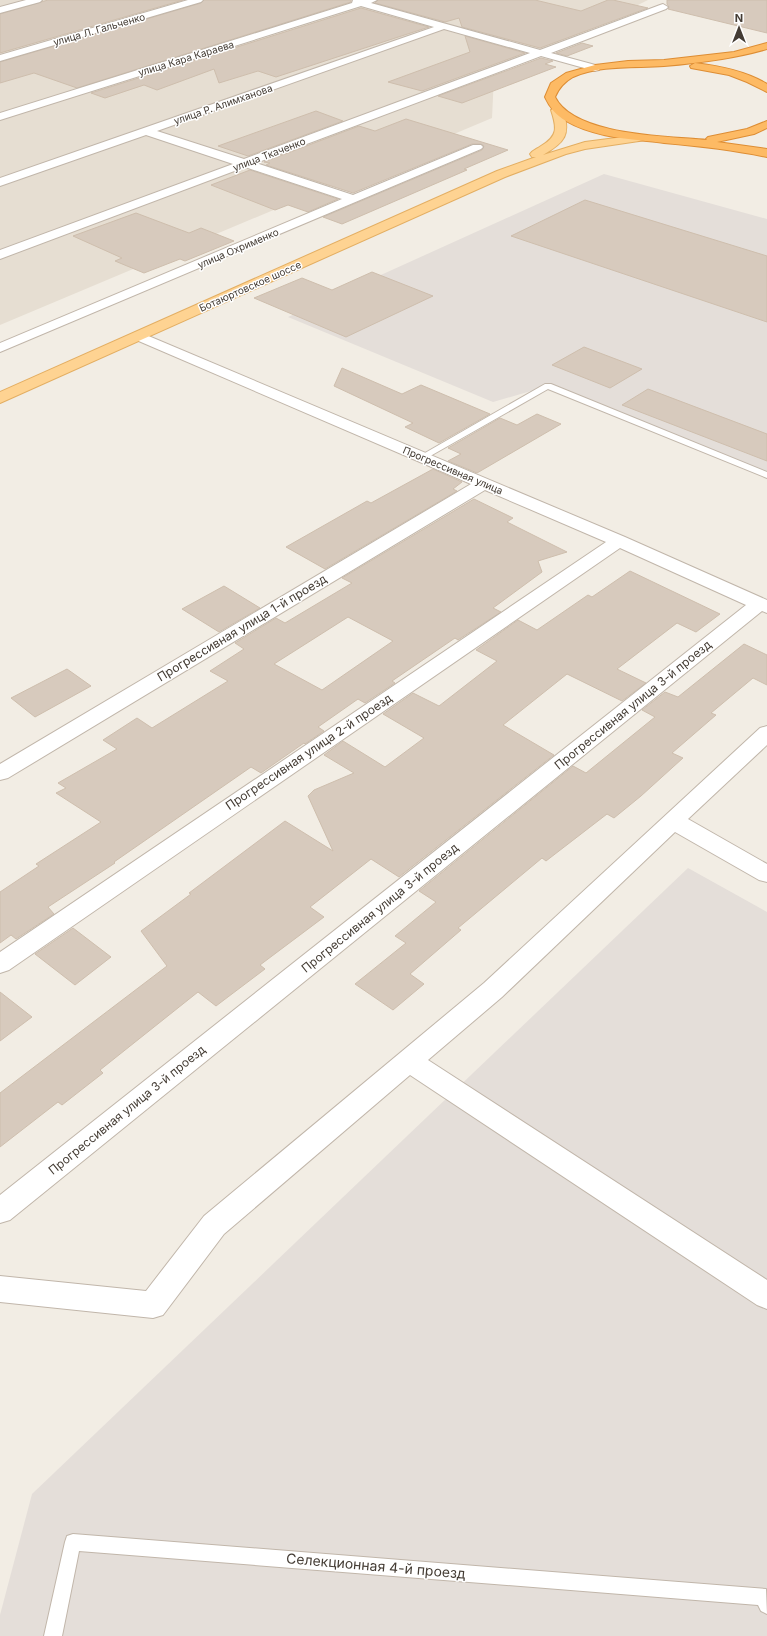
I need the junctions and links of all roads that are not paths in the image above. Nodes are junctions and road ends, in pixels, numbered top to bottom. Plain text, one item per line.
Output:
1 (37, 0) edge
2 (198, 0) edge
3 (349, 0) edge
4 (372, 0) edge
5 (361, 4) junction
6 (663, 7) dead end
7 (0, 10) edge
8 (445, 26) junction
9 (767, 46) edge
10 (538, 52) junction
11 (0, 58) edge
12 (664, 63) junction
13 (595, 68) junction
14 (767, 89) edge
15 (557, 110) junction
16 (0, 117) edge
17 (767, 124) edge
18 (146, 131) junction
19 (640, 138) junction
20 (678, 140) junction
21 (477, 147) dead end
22 (767, 153) edge
23 (243, 163) junction
24 (501, 174) junction
25 (0, 182) edge
26 (353, 199) junction
27 (0, 255) edge
28 (139, 336) junction
29 (0, 348) edge
30 (0, 398) edge
31 (422, 457) junction
32 (767, 475) edge
33 (484, 483) junction
34 (618, 541) junction
35 (763, 605) edge
36 (763, 745) edge
37 (0, 773) edge
38 (674, 821) junction
39 (767, 874) edge
40 (0, 964) edge
41 (409, 1061) junction
42 (0, 1212) edge
43 (0, 1289) edge
44 (767, 1296) edge
45 (767, 1605) edge
46 (53, 1636) edge

1 - 7 street
2 - 11 street, улица Л. Гальченко
3 - 5 street
4 - 5 street, улица Кара Караева
5 - 8 street
5 - 16 street, улица Кара Караева
6 - 10 street, улица Ткаченко
8 - 10 street
8 - 18 street, улица Р. Алимханова
9 - 12 highway
10 - 13 street
10 - 23 street, улица Ткаченко
12 - 13 highway
12 - 14 highway
13 - 15 highway
15 - 19 highway
15 - 24 main road
17 - 20 highway
18 - 23 street
18 - 25 street, улица Р. Алимханова
19 - 20 highway
19 - 24 main road
20 - 22 highway
21 - 26 street, улица Охрименко
23 - 26 street
23 - 27 street, улица Ткаченко
24 - 28 main road, Ботаюртовское шоссе
26 - 29 street, улица Охрименко
28 - 30 main road, Ботаюртовское шоссе
28 - 31 street, Прогрессивная улица
31 - 32 lane
31 - 33 street, Прогрессивная улица
33 - 34 street, Прогрессивная улица
33 - 37 street, Прогрессивная улица 1-й проезд
34 - 35 street, Прогрессивная улица
34 - 40 street, Прогрессивная улица 2-й проезд
35 - 42 street, Прогрессивная улица 3-й проезд
36 - 38 street
38 - 39 street
38 - 41 street
41 - 43 street
41 - 44 street
45 - 46 lane, Селекционная 4-й проезд

